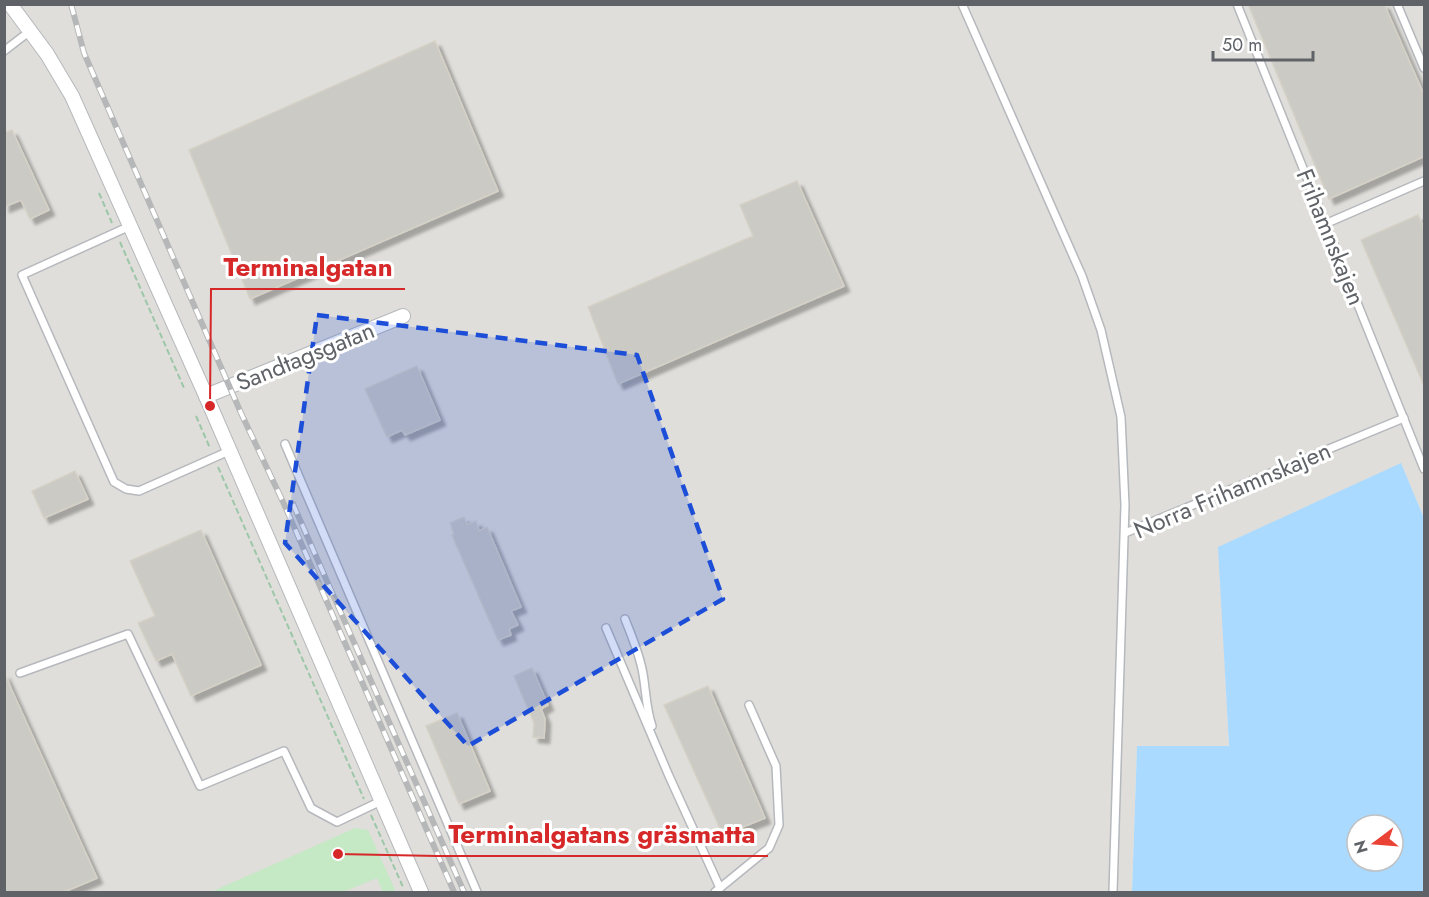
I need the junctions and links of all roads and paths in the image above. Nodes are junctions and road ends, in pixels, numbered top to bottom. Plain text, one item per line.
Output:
1 (10, 4) edge
2 (962, 4) edge
3 (1237, 4) edge
4 (1397, 4) edge
5 (30, 31) junction
6 (4, 51) edge
7 (1425, 69) edge
8 (1425, 181) edge
9 (97, 189) dead end
10 (1325, 224) junction
11 (130, 226) junction
12 (116, 232) junction
13 (403, 316) dead end
14 (184, 388) dead end
15 (206, 396) junction
16 (195, 416) dead end
17 (1404, 418) junction
18 (285, 444) dead end
19 (230, 451) junction
20 (214, 458) junction
21 (1423, 459) edge
22 (1425, 469) edge
23 (1125, 533) junction
24 (625, 619) dead end
25 (606, 628) dead end
26 (20, 673) dead end
27 (749, 705) dead end
28 (669, 776) junction
29 (381, 801) junction
30 (368, 807) junction
31 (717, 890) edge
32 (405, 892) edge
33 (421, 892) edge
34 (477, 892) edge
35 (1113, 892) edge

1 - 5 street
2 - 23 lane
3 - 10 lane, Frihamnskajen
4 - 7 lane
5 - 6 lane
5 - 11 street
8 - 10 lane
9 - 12 path
10 - 17 lane, Frihamnskajen
11 - 12 lane
11 - 15 street
12 - 14 path
12 - 20 lane
13 - 15 street, Sandtagsgatan
15 - 19 street
16 - 20 path
17 - 21 lane, Frihamnskajen
17 - 23 lane, Norra Frihamnskajen
18 - 34 lane
19 - 20 lane
19 - 29 street
20 - 30 path
21 - 22 lane, Frihamnskajen
23 - 35 lane, Norra Frihamnskajen
24 - 28 lane
25 - 28 lane
26 - 30 lane
27 - 31 lane
28 - 31 lane
29 - 30 lane
29 - 33 street
30 - 32 path

